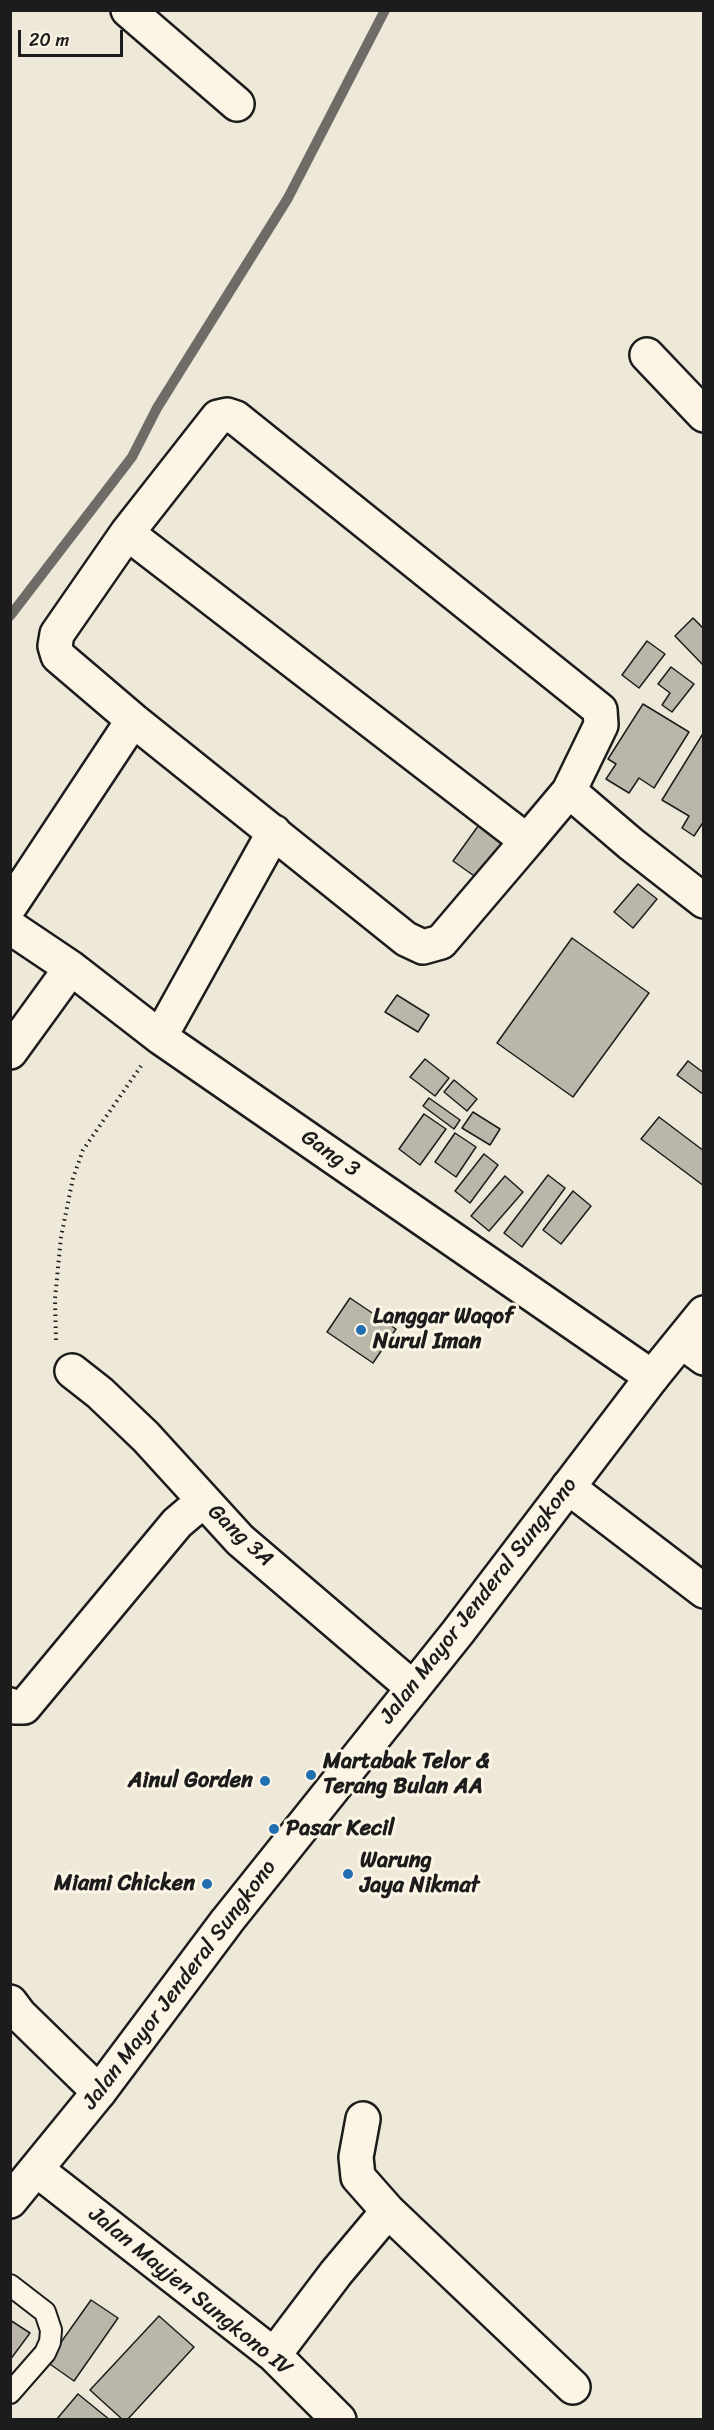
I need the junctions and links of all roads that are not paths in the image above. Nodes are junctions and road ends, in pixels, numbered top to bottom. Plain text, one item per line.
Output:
1 (128, 10) edge
2 (237, 104) dead end
3 (647, 355) dead end
4 (704, 415) edge
5 (127, 533) junction
6 (133, 720) junction
7 (569, 791) junction
8 (274, 832) junction
9 (527, 841) junction
10 (704, 901) edge
11 (10, 906) edge
12 (10, 927) edge
13 (71, 968) junction
14 (160, 1037) junction
15 (10, 1052) edge
16 (704, 1313) edge
17 (693, 1350) edge
18 (72, 1371) road end
19 (652, 1377) junction
20 (568, 1487) junction
21 (203, 1501) junction
22 (704, 1591) edge
23 (412, 1688) junction
24 (10, 1705) edge
25 (10, 2002) edge
26 (99, 2092) junction
27 (363, 2119) dead end
28 (37, 2170) junction
29 (10, 2202) edge
30 (388, 2211) junction
31 (10, 2285) edge
32 (274, 2355) junction
33 (573, 2387) dead end
34 (10, 2393) edge
35 (339, 2420) edge

1 - 2 street
3 - 4 street
5 - 6 street
5 - 7 street
5 - 9 street
6 - 8 street
6 - 11 street
7 - 9 street
7 - 10 street
8 - 9 street
8 - 14 street
12 - 13 street, Gang 3
13 - 14 street, Gang 3
13 - 15 street
14 - 19 street, Gang 3
16 - 17 street, Jalan Mayor Jenderal Sungkono
17 - 19 street, Jalan Mayor Jenderal Sungkono
18 - 21 street
19 - 20 street, Jalan Mayor Jenderal Sungkono
20 - 22 street
20 - 23 street, Jalan Mayor Jenderal Sungkono
21 - 23 street, Gang 3A
21 - 24 street, Gang 3A
23 - 26 street, Jalan Mayor Jenderal Sungkono
25 - 26 street
26 - 28 street, Jalan Mayor Jenderal Sungkono
27 - 30 street
28 - 29 street, Jalan Mayor Jenderal Sungkono
28 - 32 street, Jalan Mayjen Sungkono IV
30 - 32 street
30 - 33 street
31 - 34 lane
32 - 35 street, Jalan Mayjen Sungkono IV

